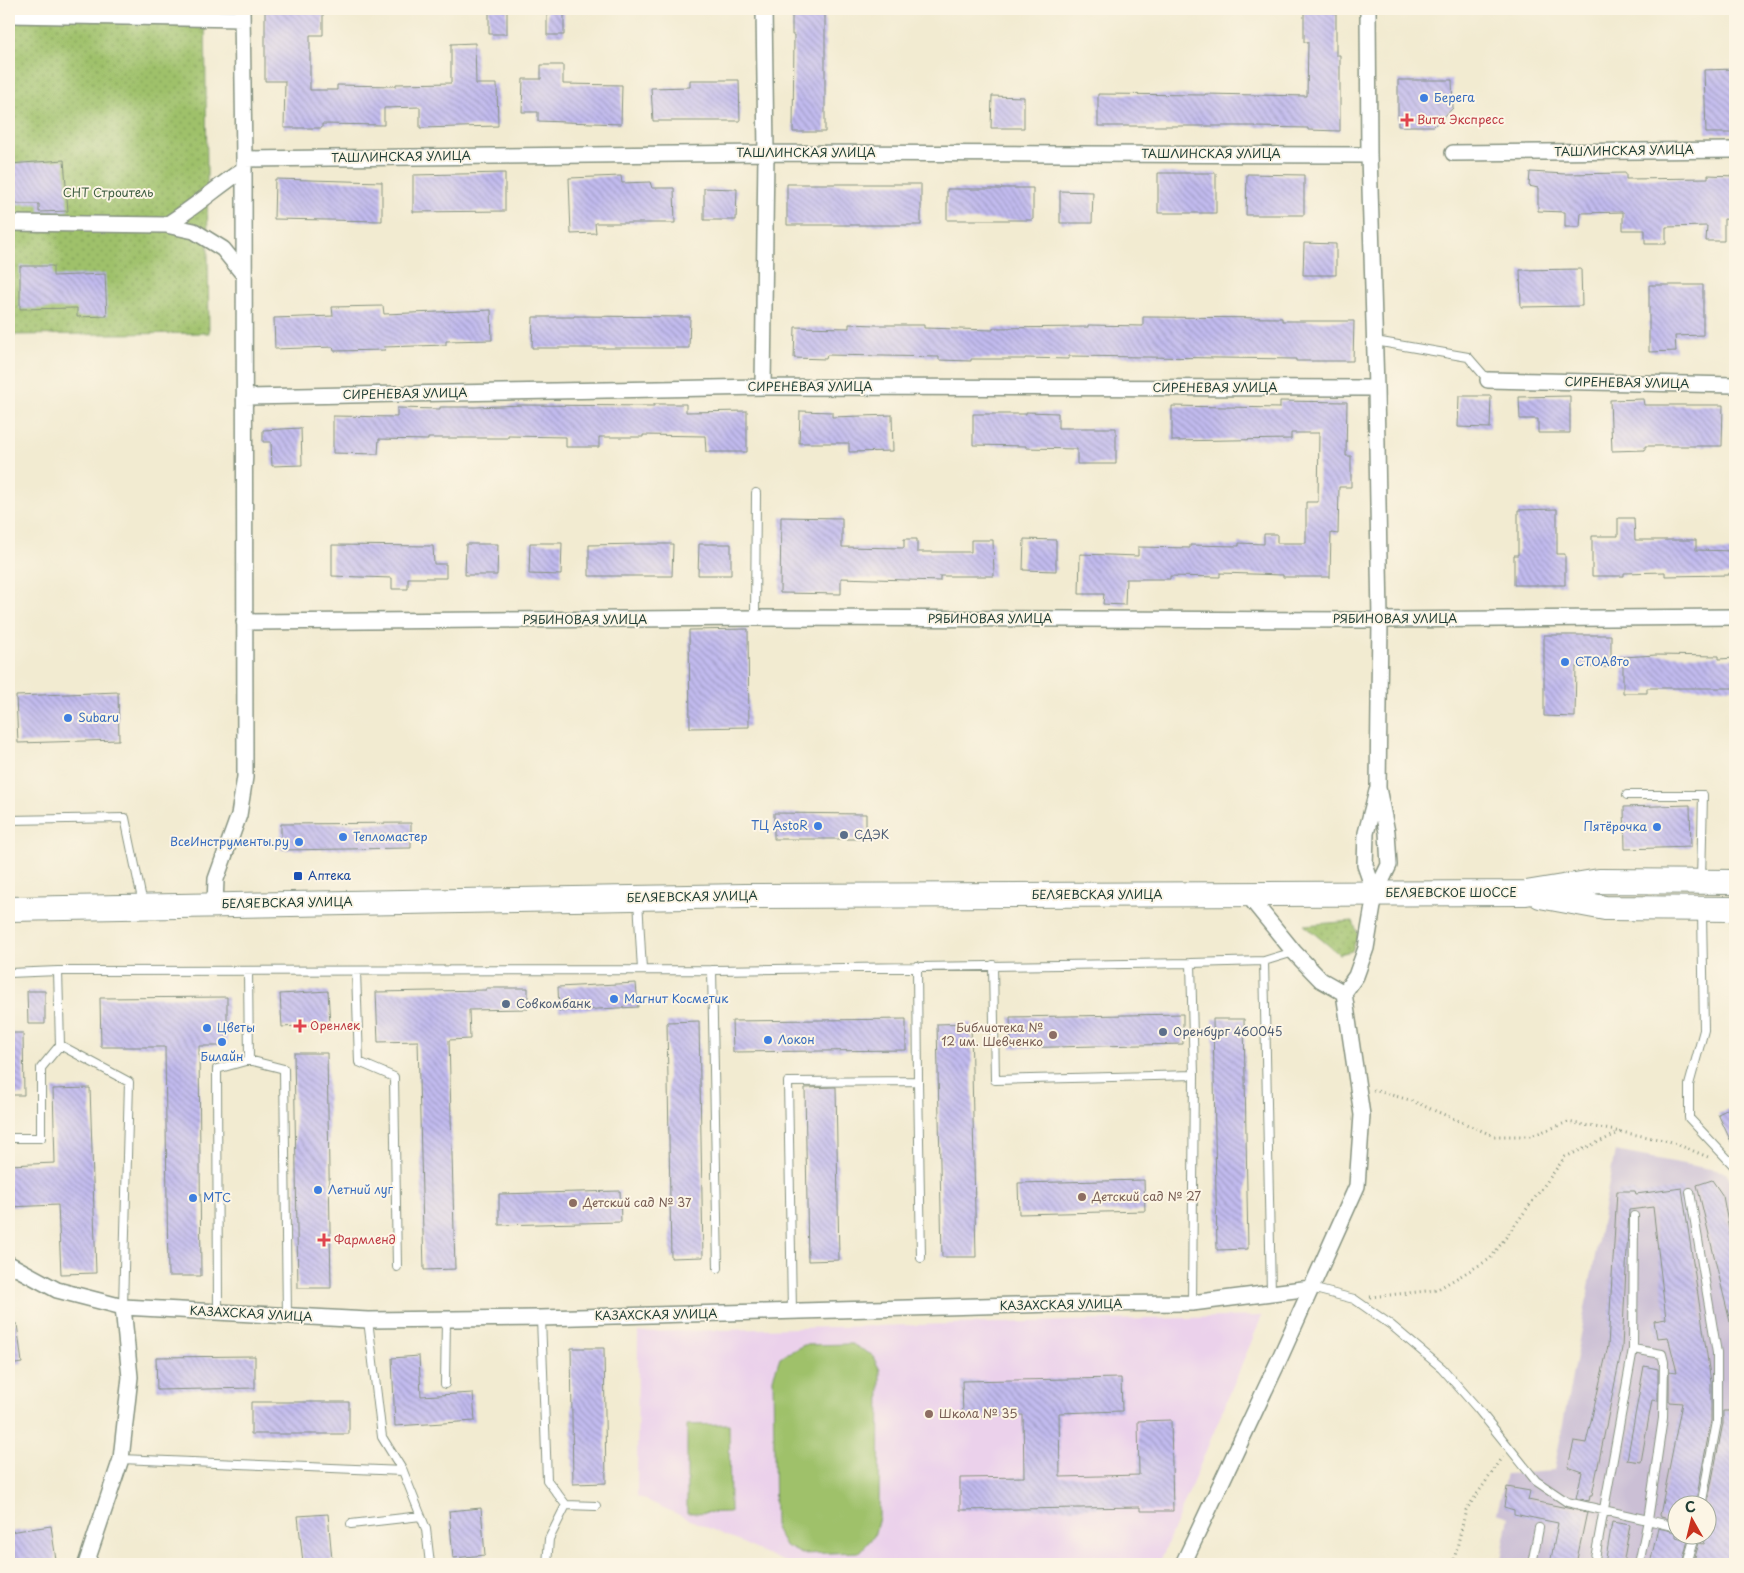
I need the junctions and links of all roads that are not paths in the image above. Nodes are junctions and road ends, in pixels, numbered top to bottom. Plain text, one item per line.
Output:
1 (764, 9) edge
2 (1368, 9) edge
3 (242, 14) edge
4 (9, 15) edge
5 (1735, 150) edge
6 (766, 153) junction
7 (1453, 153) dead end
8 (1369, 155) junction
9 (244, 164) junction
10 (9, 222) edge
11 (166, 224) junction
12 (244, 275) junction
13 (1375, 341) junction
14 (1488, 380) joint
15 (1735, 385) edge
16 (763, 387) junction
17 (1376, 388) junction
18 (244, 397) junction
19 (756, 493) dead end
20 (1735, 617) edge
21 (755, 618) junction
22 (1380, 620) junction
23 (244, 622) junction
24 (1378, 788) junction
25 (1627, 795) dead end
26 (9, 820) edge
27 (1701, 882) junction
28 (1735, 882) edge
29 (1526, 893) junction
30 (1247, 894) junction
31 (1375, 894) junction
32 (638, 898) junction
33 (215, 904) junction
34 (144, 906) junction
35 (9, 908) edge
36 (1702, 909) junction
37 (1735, 909) edge
38 (1294, 952) junction
39 (1264, 960) junction
40 (1191, 963) junction
41 (993, 965) junction
42 (917, 966) junction
43 (642, 970) junction
44 (712, 970) junction
45 (248, 971) junction
46 (356, 971) junction
47 (58, 972) junction
48 (9, 973) edge
49 (1344, 993) junction
50 (60, 1046) junction
51 (249, 1060) junction
52 (1194, 1075) junction
53 (918, 1080) junction
54 (9, 1138) edge
55 (1735, 1167) edge
56 (1690, 1192) dead end
57 (1634, 1216) dead end
58 (921, 1258) dead end
59 (9, 1264) edge
60 (397, 1268) dead end
61 (718, 1268) dead end
62 (1311, 1288) junction
63 (1271, 1293) junction
64 (1192, 1303) junction
65 (123, 1306) junction
66 (792, 1311) junction
67 (218, 1312) junction
68 (287, 1316) junction
69 (541, 1318) junction
70 (446, 1319) junction
71 (368, 1320) junction
72 (1632, 1348) junction
73 (445, 1384) dead end
74 (121, 1459) junction
75 (403, 1471) junction
76 (1703, 1496) edge
77 (566, 1505) junction
78 (596, 1506) dead end
79 (1604, 1510) junction
80 (421, 1516) junction
81 (1648, 1520) junction
82 (351, 1524) dead end
83 (1666, 1524) edge
84 (1539, 1528) dead end
85 (1692, 1546) edge
86 (86, 1564) edge
87 (430, 1564) edge
88 (547, 1564) edge
89 (1183, 1564) edge
90 (1532, 1564) edge
91 (1594, 1564) edge
92 (1639, 1564) edge
93 (1687, 1564) edge

1 - 6 street
2 - 8 street
3 - 4 street
3 - 9 street
5 - 7 street, ТАШЛИНСКАЯ УЛИЦА
6 - 8 street, ТАШЛИНСКАЯ УЛИЦА
6 - 9 street, ТАШЛИНСКАЯ УЛИЦА
6 - 16 street
8 - 13 street
9 - 11 street
9 - 12 street
10 - 11 street
11 - 12 street
12 - 18 street
13 - 14 lane
13 - 17 street
14 - 15 street, СИРЕНЕВАЯ УЛИЦА
16 - 17 street, СИРЕНЕВАЯ УЛИЦА
16 - 18 street, СИРЕНЕВАЯ УЛИЦА
17 - 22 street
18 - 23 street
19 - 21 lane
20 - 22 street, РЯБИНОВАЯ УЛИЦА
21 - 22 street, РЯБИНОВАЯ УЛИЦА
21 - 23 street, РЯБИНОВАЯ УЛИЦА
22 - 24 street
23 - 33 street
24 - 31 street
24 - 31 street
25 - 27 lane
26 - 34 lane
27 - 28 main road, БЕЛЯЕВСКОЕ ШОССЕ
27 - 29 main road, БЕЛЯЕВСКОЕ ШОССЕ
29 - 31 main road, БЕЛЯЕВСКОЕ ШОССЕ
29 - 36 main road, БЕЛЯЕВСКОЕ ШОССЕ
30 - 31 main road, БЕЛЯЕВСКАЯ УЛИЦА
30 - 32 main road, БЕЛЯЕВСКАЯ УЛИЦА
30 - 38 street
31 - 49 street
32 - 33 main road, БЕЛЯЕВСКАЯ УЛИЦА
32 - 43 lane
33 - 34 main road, БЕЛЯЕВСКАЯ УЛИЦА
34 - 35 main road, БЕЛЯЕВСКАЯ УЛИЦА
36 - 37 main road, БЕЛЯЕВСКОЕ ШОССЕ
36 - 55 lane
38 - 39 lane
38 - 49 street
39 - 40 lane
39 - 63 lane
40 - 41 lane
40 - 52 lane
41 - 42 lane
41 - 52 lane
42 - 44 lane
42 - 53 lane
43 - 44 lane
43 - 46 lane
44 - 61 lane
45 - 46 lane
45 - 47 lane
45 - 51 lane
46 - 60 lane
47 - 48 lane
47 - 50 lane
49 - 62 street
50 - 54 lane
50 - 65 lane
51 - 67 lane
51 - 68 lane
52 - 64 lane
53 - 58 lane
53 - 66 lane
56 - 76 lane
57 - 72 lane
59 - 65 street, КАЗАХСКАЯ УЛИЦА
62 - 63 street, КАЗАХСКАЯ УЛИЦА
62 - 79 lane
62 - 89 street
63 - 64 street, КАЗАХСКАЯ УЛИЦА
64 - 66 street, КАЗАХСКАЯ УЛИЦА
65 - 67 street, КАЗАХСКАЯ УЛИЦА
65 - 74 street
66 - 69 street, КАЗАХСКАЯ УЛИЦА
67 - 68 street, КАЗАХСКАЯ УЛИЦА
68 - 71 street, КАЗАХСКАЯ УЛИЦА
69 - 70 street, КАЗАХСКАЯ УЛИЦА
69 - 77 lane
70 - 71 street, КАЗАХСКАЯ УЛИЦА
70 - 73 lane
71 - 75 lane
72 - 79 lane
72 - 81 lane
74 - 75 lane
74 - 86 street
75 - 80 lane
77 - 78 lane
77 - 88 lane
79 - 81 lane
79 - 91 lane
80 - 82 lane
80 - 87 lane
81 - 83 lane
81 - 92 lane
84 - 90 lane
85 - 93 lane

